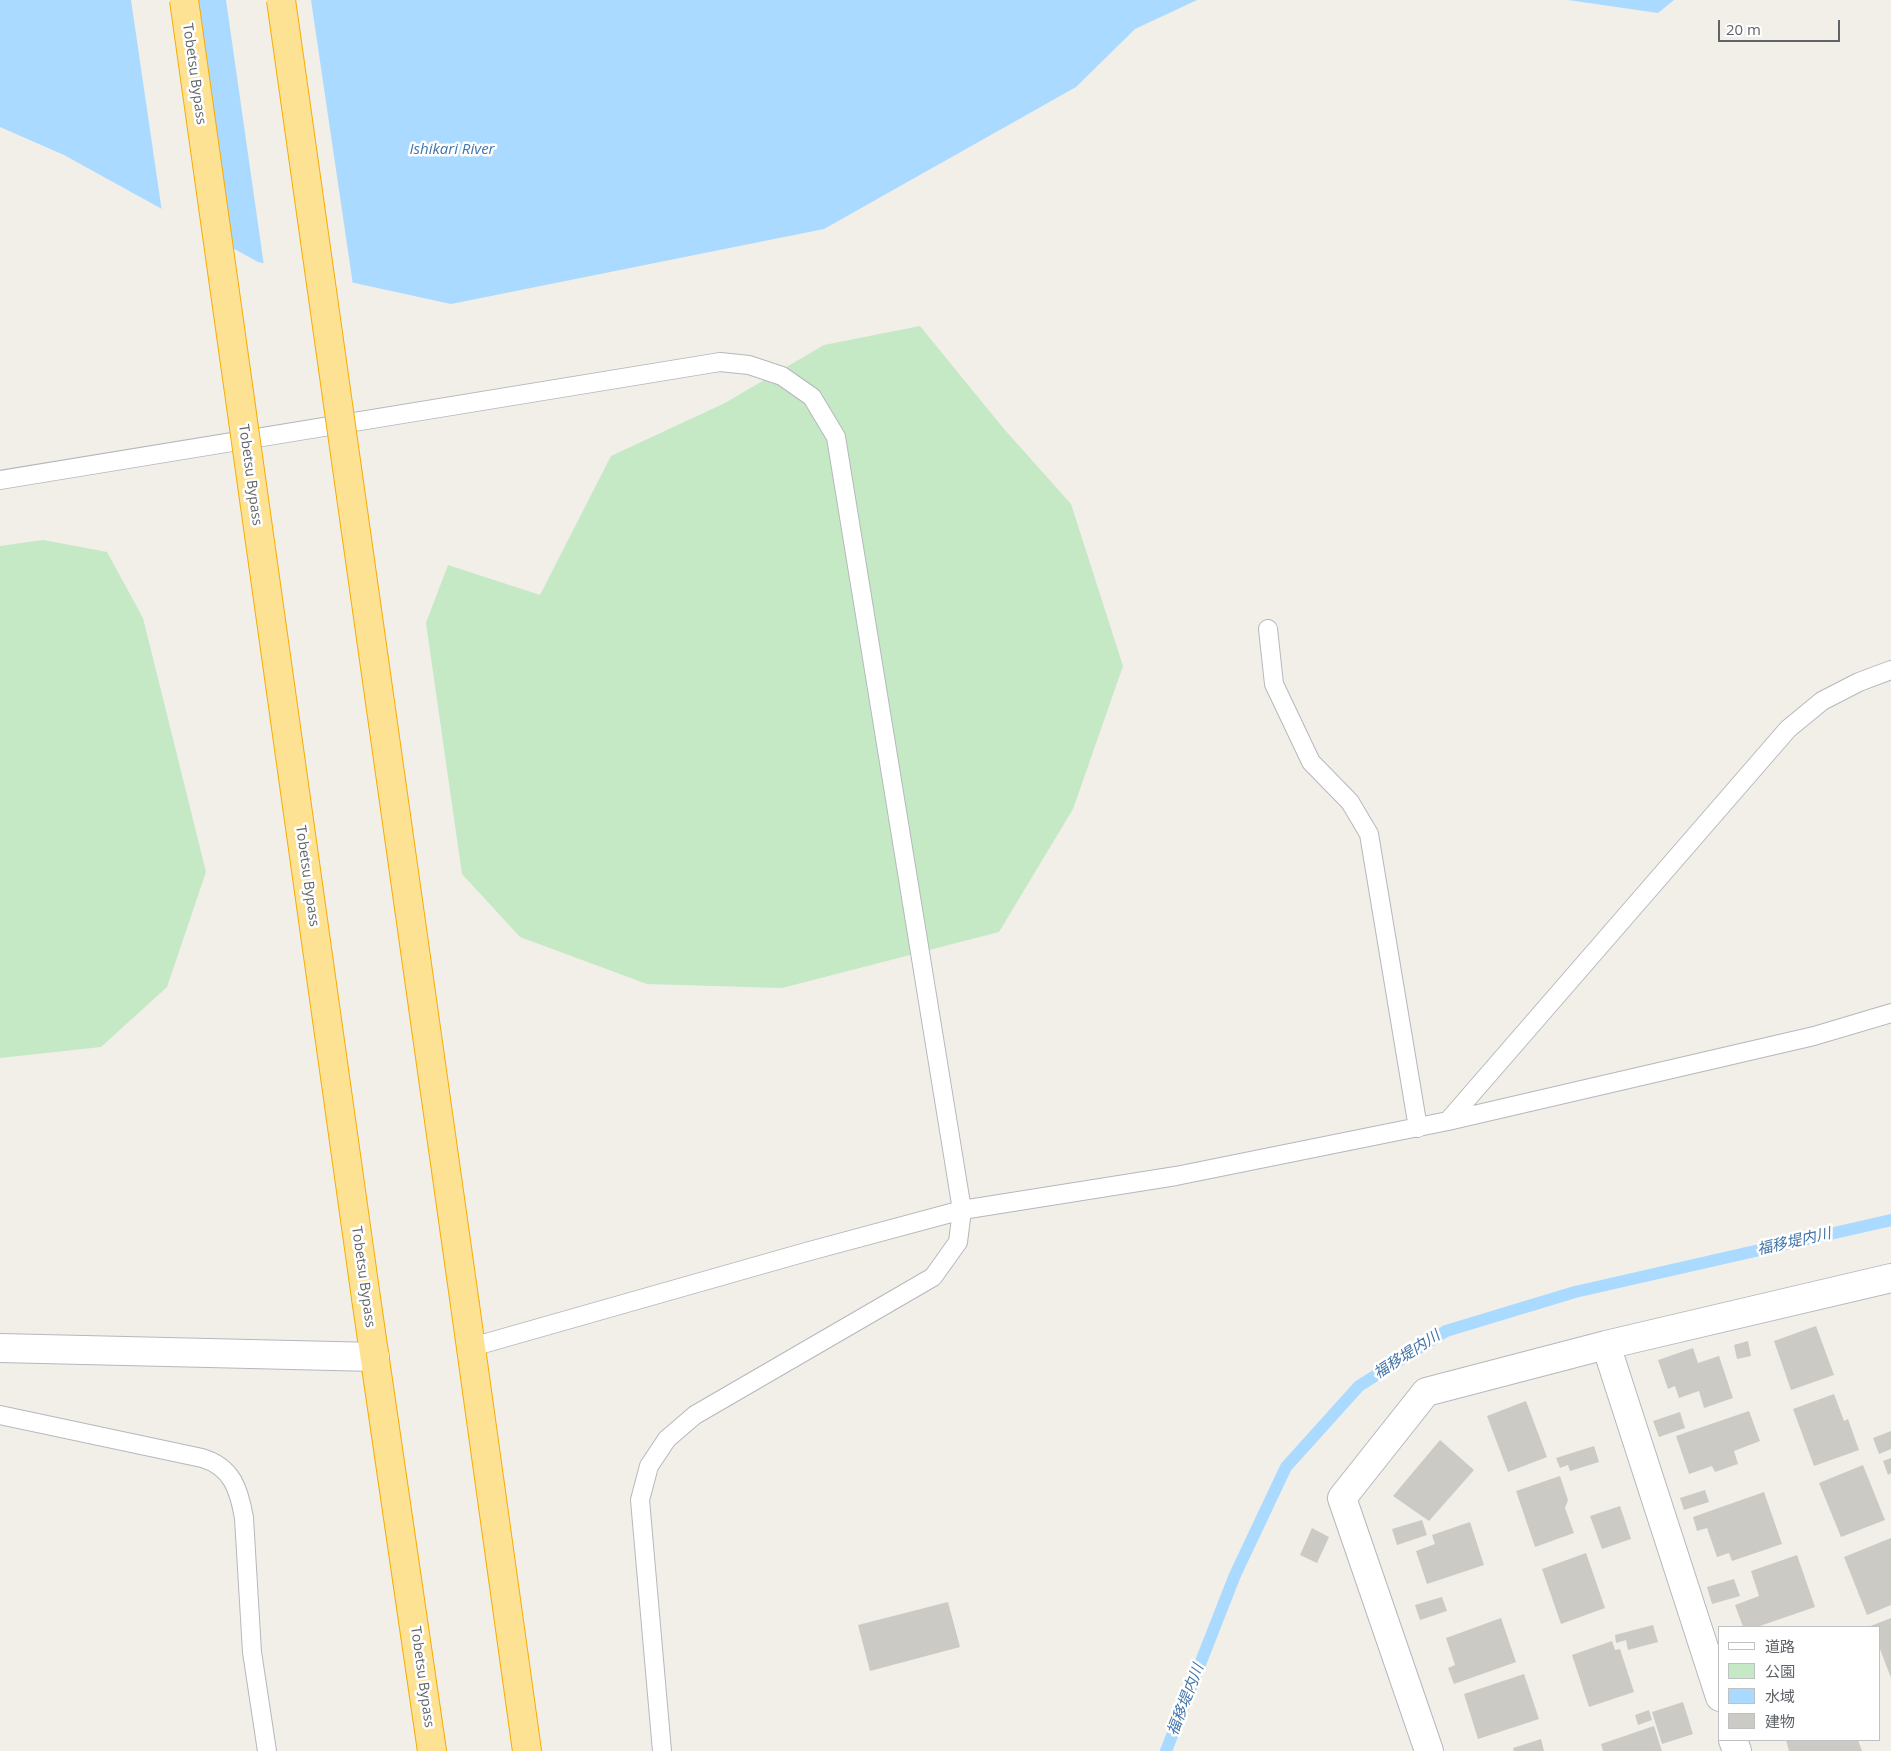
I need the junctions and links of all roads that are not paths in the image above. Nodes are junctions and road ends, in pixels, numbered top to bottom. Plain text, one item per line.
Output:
1 (184, 0) edge
2 (281, 0) edge
3 (0, 480) edge
4 (1268, 629) dead end
5 (1891, 670) edge
6 (1891, 1013) edge
7 (1448, 1122) junction
8 (1418, 1128) junction
9 (962, 1210) junction
10 (1889, 1283) edge
11 (1606, 1344) junction
12 (472, 1347) junction
13 (0, 1348) edge
14 (375, 1357) junction
15 (0, 1415) edge
16 (1718, 1691) edge
17 (267, 1751) edge
18 (432, 1751) edge
19 (527, 1751) edge
20 (662, 1751) edge
21 (1429, 1751) edge

1 - 14 highway, Tobetsu Bypass, bridge
2 - 12 highway, bridge
3 - 9 lane
4 - 8 lane
5 - 7 lane
6 - 7 lane
7 - 8 lane
8 - 9 lane
9 - 12 lane
9 - 20 lane
10 - 11 street
11 - 16 street
11 - 21 street
12 - 19 highway
13 - 14 street
14 - 18 highway, Tobetsu Bypass
15 - 17 lane

